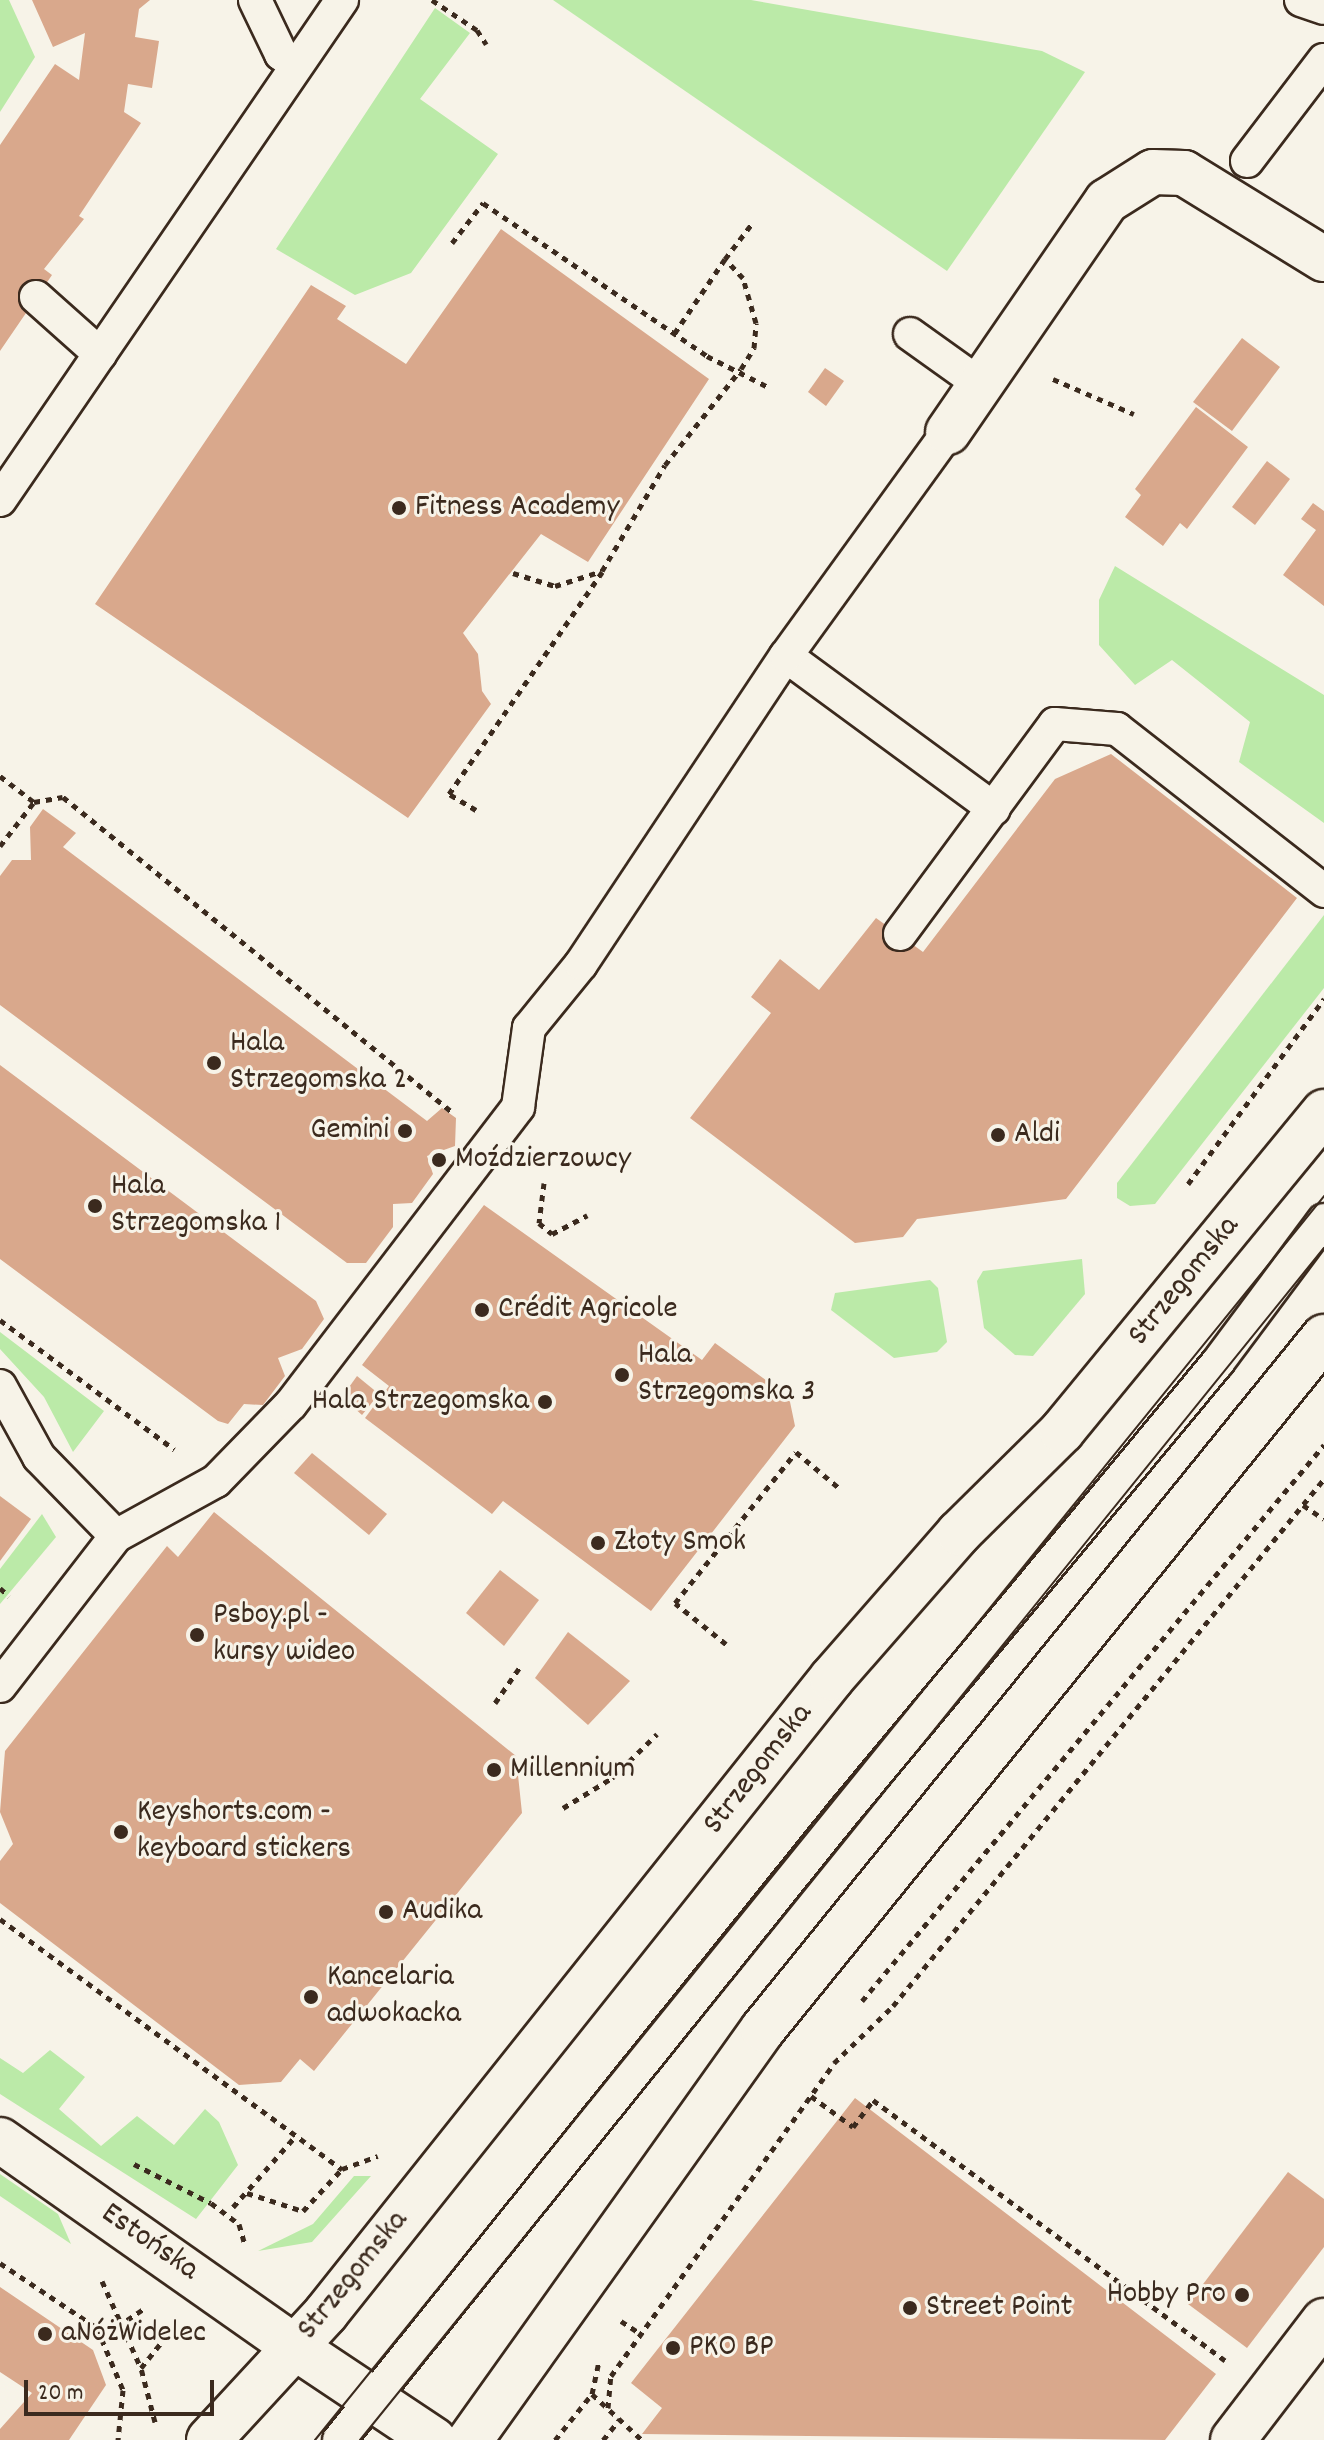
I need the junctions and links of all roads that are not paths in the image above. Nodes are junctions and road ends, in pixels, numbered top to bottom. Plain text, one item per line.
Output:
1 (255, 0) edge
2 (342, 0) edge
3 (1301, 0) edge
4 (1324, 8) edge
5 (1324, 60) edge
6 (297, 65) junction
7 (1247, 161) dead end
8 (1324, 259) edge
9 (36, 297) dead end
10 (910, 334) dead end
11 (100, 354) junction
12 (977, 382) junction
13 (948, 432) joint
14 (0, 500) edge
15 (786, 656) junction
16 (994, 809) junction
17 (1324, 891) edge
18 (900, 934) dead end
19 (1324, 1112) edge
20 (1324, 1220) edge
21 (1324, 1337) edge
22 (0, 1386) edge
23 (116, 1536) junction
24 (0, 1686) edge
25 (0, 2140) edge
26 (1324, 2321) edge
27 (296, 2348) junction
28 (372, 2401) junction
29 (209, 2440) edge
30 (339, 2440) edge
31 (434, 2440) edge
32 (470, 2440) edge
33 (1233, 2440) edge

1 - 6 lane
2 - 6 lane
3 - 4 lane
5 - 7 lane
6 - 11 lane
8 - 12 main road
9 - 11 lane
10 - 12 lane
11 - 14 lane
12 - 13 main road
13 - 15 lane
15 - 16 lane
15 - 23 lane
16 - 17 lane
16 - 18 lane
19 - 27 main road, Strzegomska
20 - 28 lane
21 - 32 main road
22 - 23 lane
23 - 24 lane
25 - 27 main road, Estońska
26 - 33 main road
27 - 28 main road, Estońska
27 - 29 main road, Strzegomska
28 - 30 lane
28 - 31 main road, Estońska

